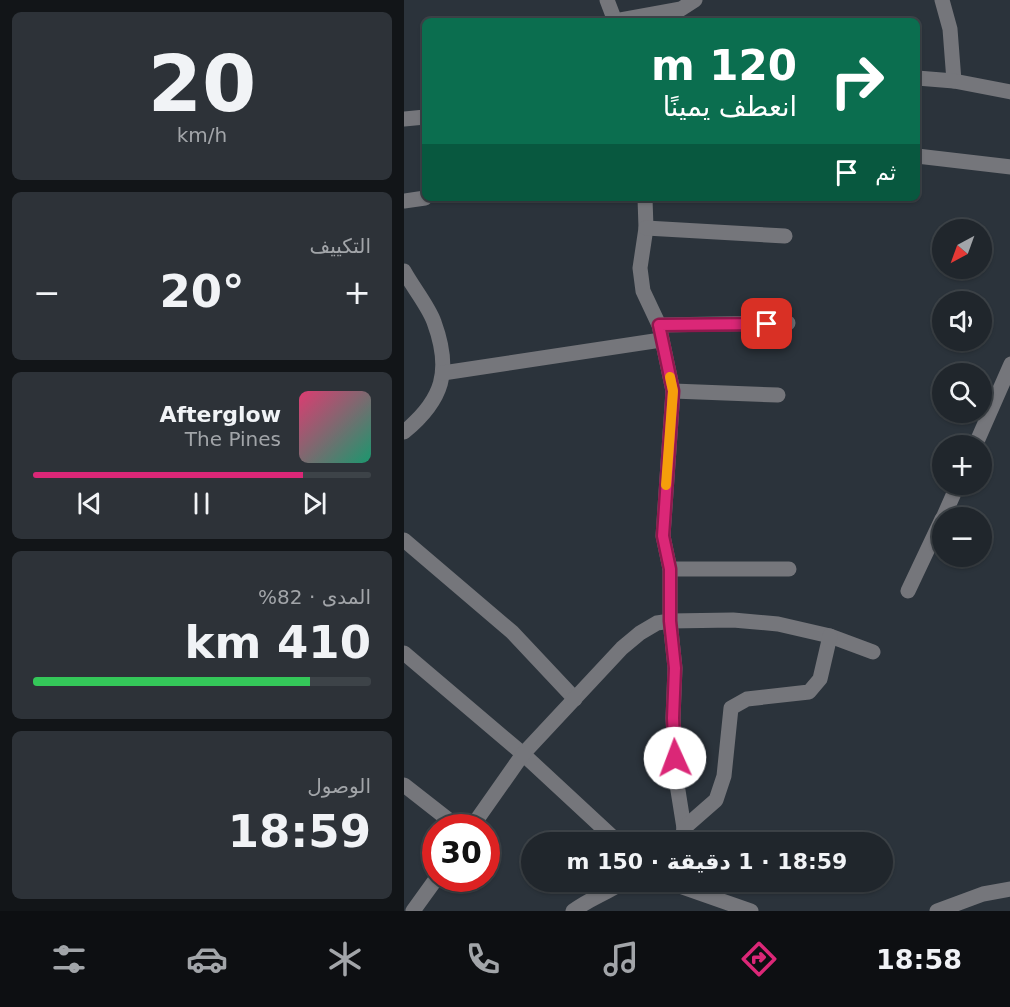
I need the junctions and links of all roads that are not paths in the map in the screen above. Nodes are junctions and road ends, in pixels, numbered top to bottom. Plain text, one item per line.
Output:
1 (607, 0) edge
2 (695, 0) edge
3 (942, 0) edge
4 (614, 18) edge
5 (632, 18) edge
6 (920, 78) edge
7 (954, 81) junction
8 (1010, 92) edge
9 (422, 117) edge
10 (404, 119) edge
11 (920, 156) edge
12 (1010, 167) edge
13 (422, 198) edge
14 (404, 201) edge
15 (645, 201) edge
16 (646, 228) junction
17 (785, 236) dead end
18 (404, 271) edge
19 (788, 323) dead end
20 (660, 332) junction
21 (1010, 364) edge
22 (443, 373) junction
23 (673, 391) junction
24 (778, 395) dead end
25 (404, 432) edge
26 (980, 435) edge
27 (404, 540) edge
28 (932, 541) edge
29 (670, 569) junction
30 (789, 569) dead end
31 (908, 591) dead end
32 (670, 621) junction
33 (830, 636) junction
34 (873, 652) dead end
35 (404, 653) edge
36 (575, 699) junction
37 (523, 754) junction
38 (404, 785) edge
39 (441, 814) edge
40 (481, 814) edge
41 (684, 828) junction
42 (606, 832) edge
43 (683, 832) edge
44 (1010, 889) edge
45 (427, 892) edge
46 (608, 892) edge
47 (697, 892) edge
48 (413, 911) edge
49 (573, 911) edge
50 (751, 911) edge
51 (937, 911) edge

1 - 4 street
2 - 5 street
3 - 7 street
6 - 7 street
7 - 8 street
9 - 10 street
11 - 12 street
13 - 14 street
15 - 16 street
16 - 17 street
16 - 20 street
18 - 22 street
19 - 20 street
20 - 22 street
20 - 23 street
21 - 26 street
22 - 25 street
23 - 24 street
23 - 29 street
27 - 36 street
28 - 31 street
29 - 30 street
29 - 32 street
32 - 33 street
32 - 36 street
32 - 41 street
33 - 34 street
33 - 41 street
35 - 37 street
36 - 37 street
37 - 40 street
37 - 42 street
38 - 39 street
41 - 43 street
44 - 51 street
45 - 48 street
46 - 49 street
47 - 50 street

